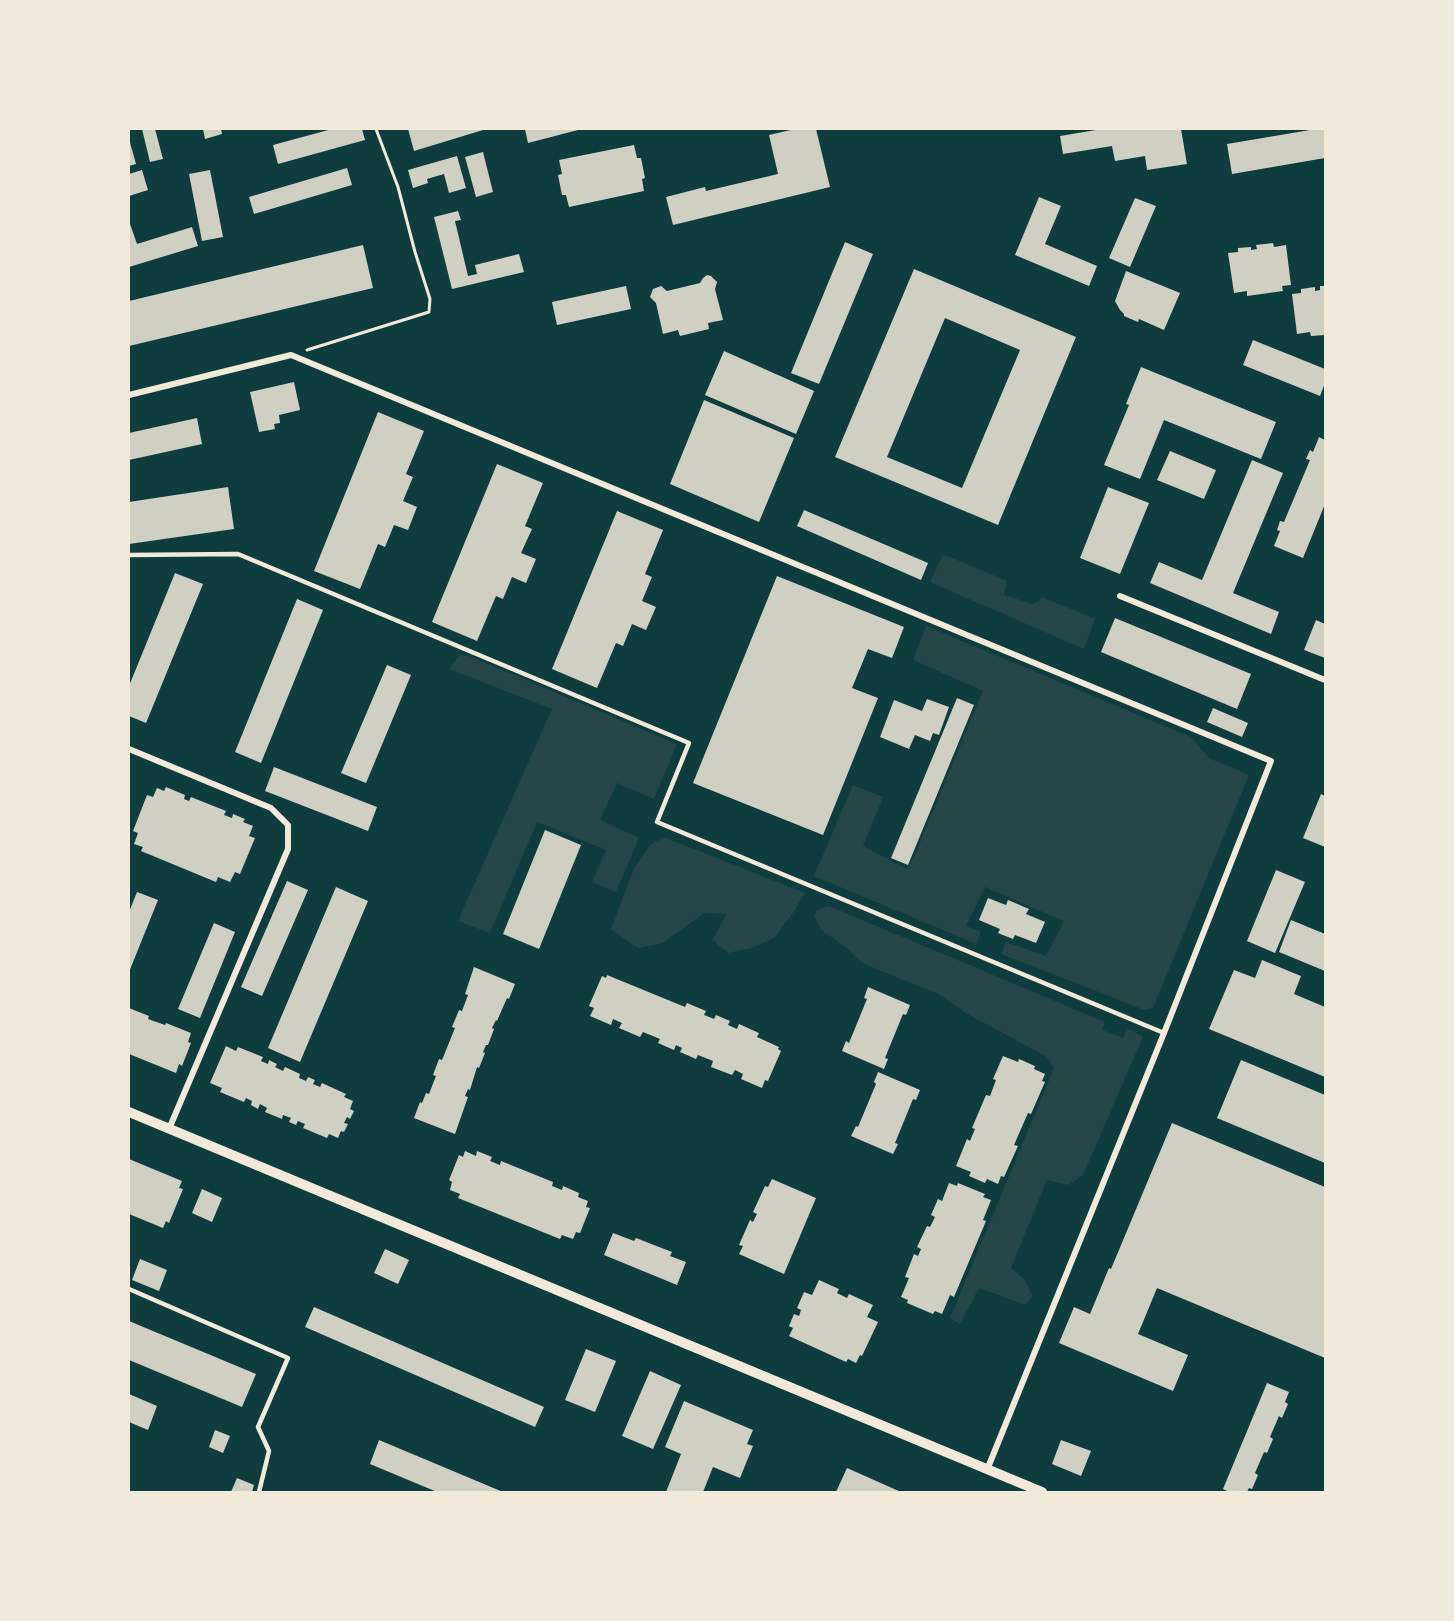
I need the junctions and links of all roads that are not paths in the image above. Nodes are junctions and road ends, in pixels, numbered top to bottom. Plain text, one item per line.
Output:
1 (129, 395) edge
2 (129, 555) edge
3 (1120, 596) dead end
4 (1325, 680) edge
5 (129, 749) edge
6 (1164, 1033) junction
7 (129, 1112) edge
8 (169, 1129) junction
9 (129, 1289) edge
10 (987, 1470) junction
11 (259, 1492) edge
12 (1042, 1492) edge

1 - 6 street
2 - 6 lane
3 - 4 street
5 - 8 street
6 - 10 street
7 - 8 street
8 - 10 street
9 - 11 lane
10 - 12 street

